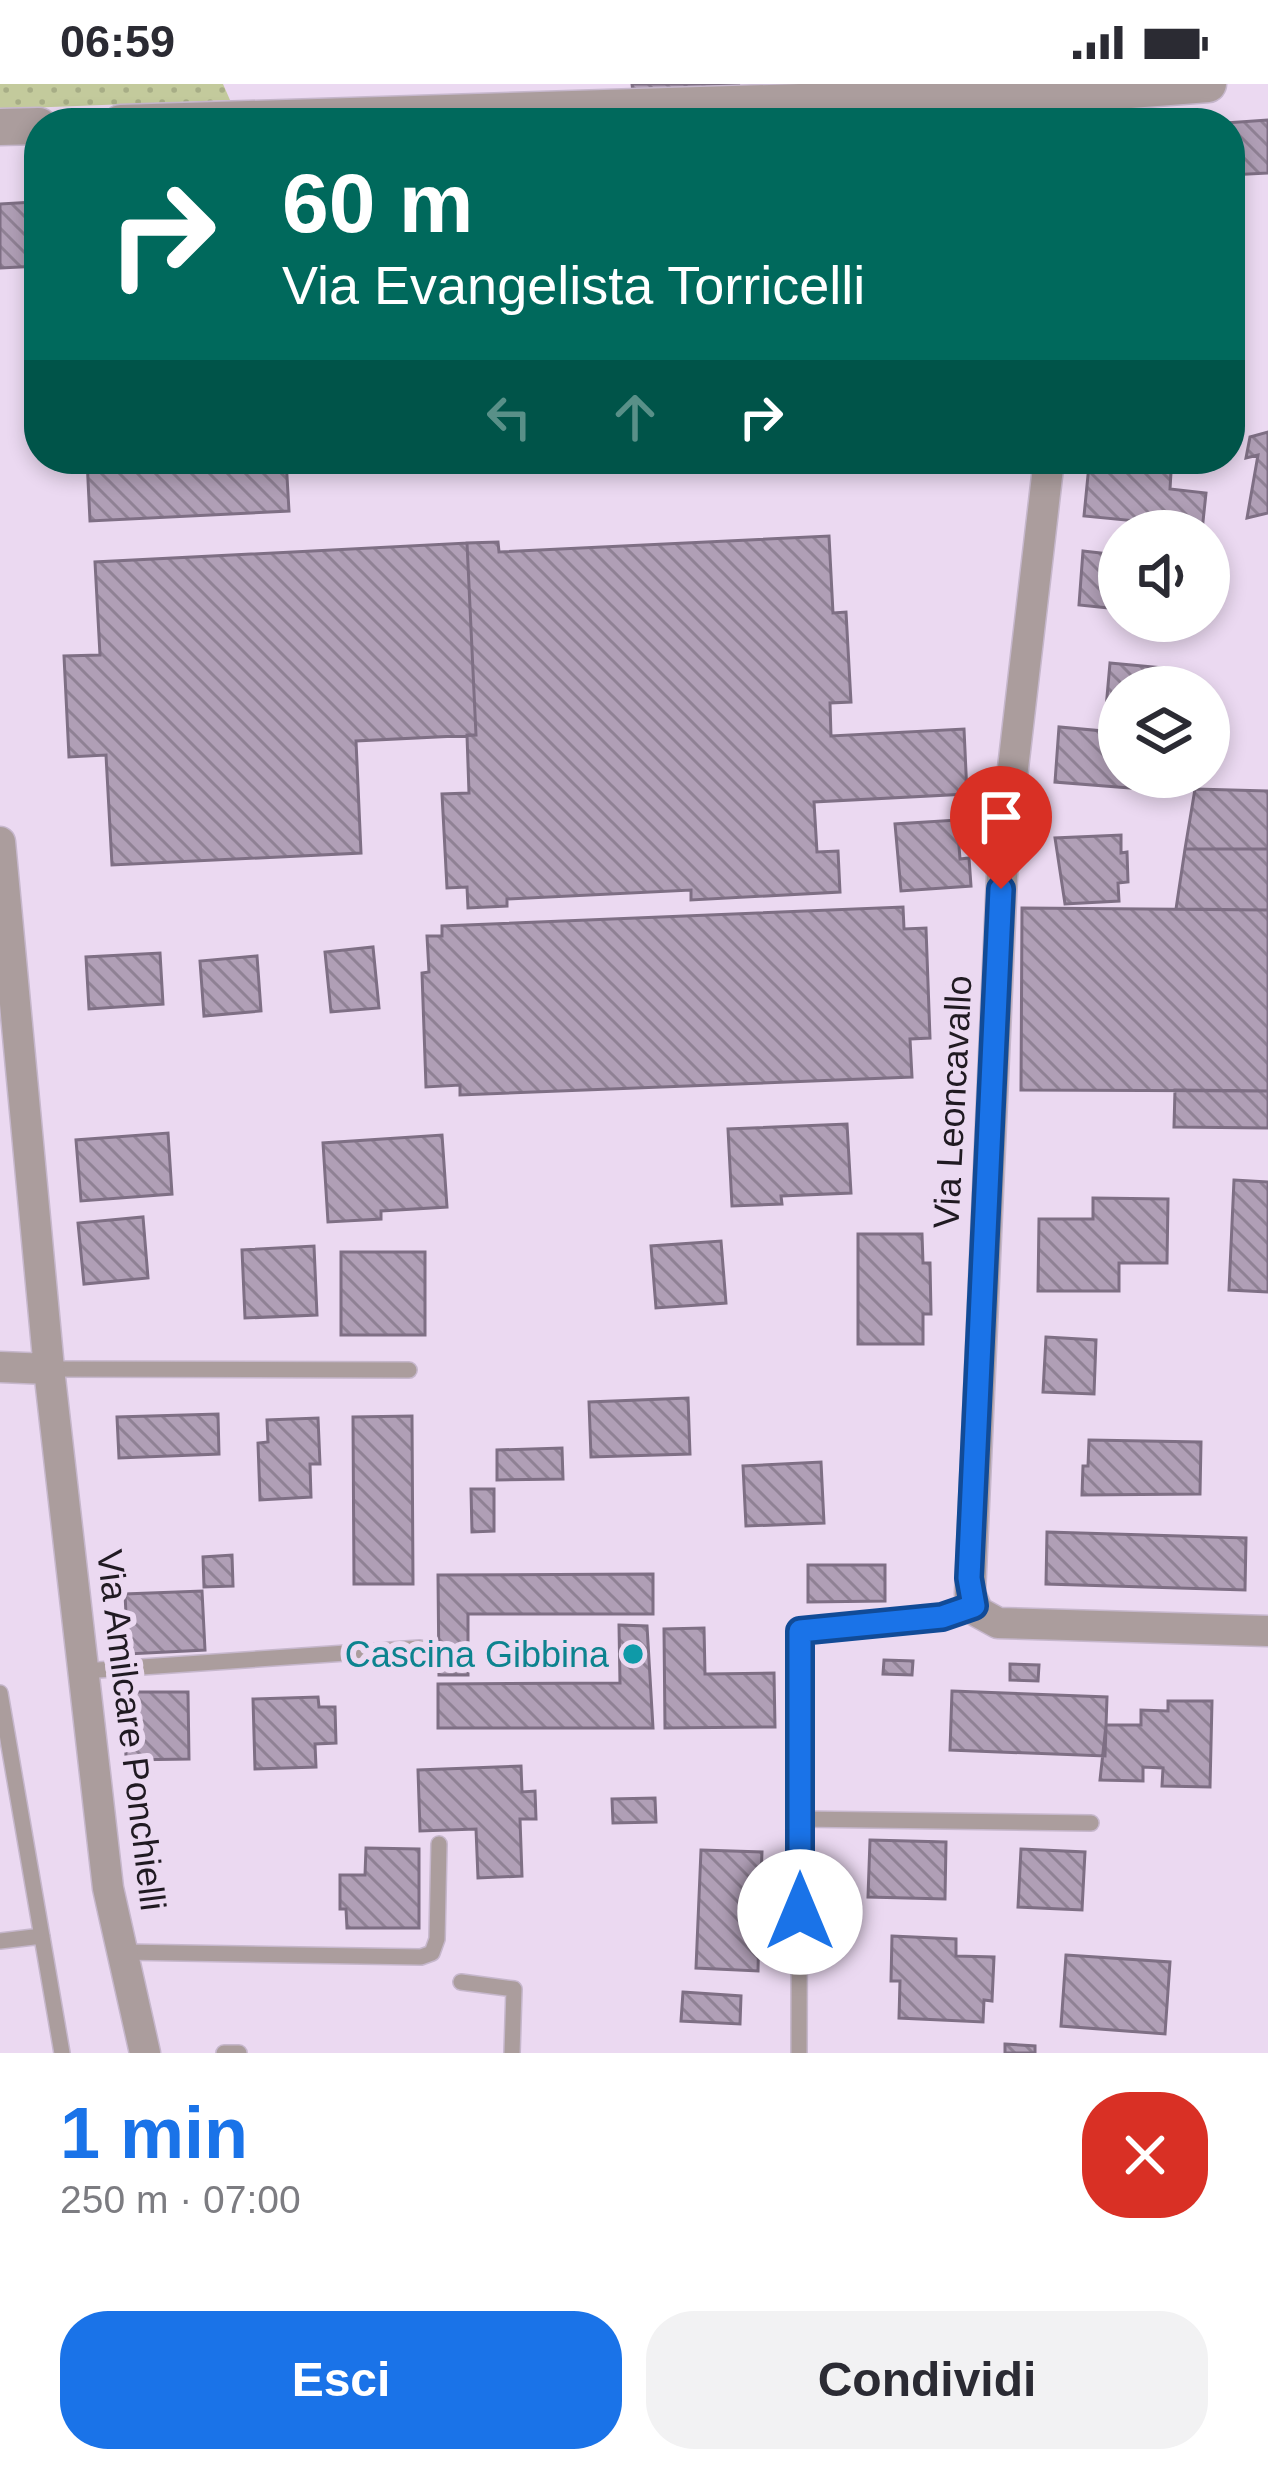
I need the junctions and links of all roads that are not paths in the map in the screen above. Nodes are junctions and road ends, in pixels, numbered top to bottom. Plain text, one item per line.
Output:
1 (1208, 84) edge
2 (1089, 108) edge
3 (1047, 474) edge
4 (0, 842) edge
5 (0, 1367) edge
6 (49, 1369) junction
7 (410, 1370) dead end
8 (974, 1606) junction
9 (1268, 1631) edge
10 (420, 1648) dead end
11 (83, 1671) junction
12 (0, 1693) edge
13 (800, 1819) junction
14 (1091, 1823) dead end
15 (439, 1844) dead end
16 (42, 1936) junction
17 (0, 1941) edge
18 (122, 1952) junction
19 (461, 1982) dead end
20 (62, 2053) edge
21 (145, 2053) edge
22 (224, 2053) edge
23 (239, 2053) edge
24 (512, 2053) edge
25 (799, 2053) edge

1 - 2 street
3 - 8 street, Via Leoncavallo
4 - 6 street, Via Amilcare Ponchielli
5 - 6 street
6 - 7 lane
6 - 11 street, Via Amilcare Ponchielli
8 - 9 street
8 - 13 lane
10 - 11 lane
11 - 18 street, Via Amilcare Ponchielli
12 - 16 lane
13 - 14 lane
13 - 25 lane
15 - 18 lane
16 - 17 lane
16 - 20 lane
18 - 21 street, Via Amilcare Ponchielli
19 - 24 lane
22 - 23 lane

